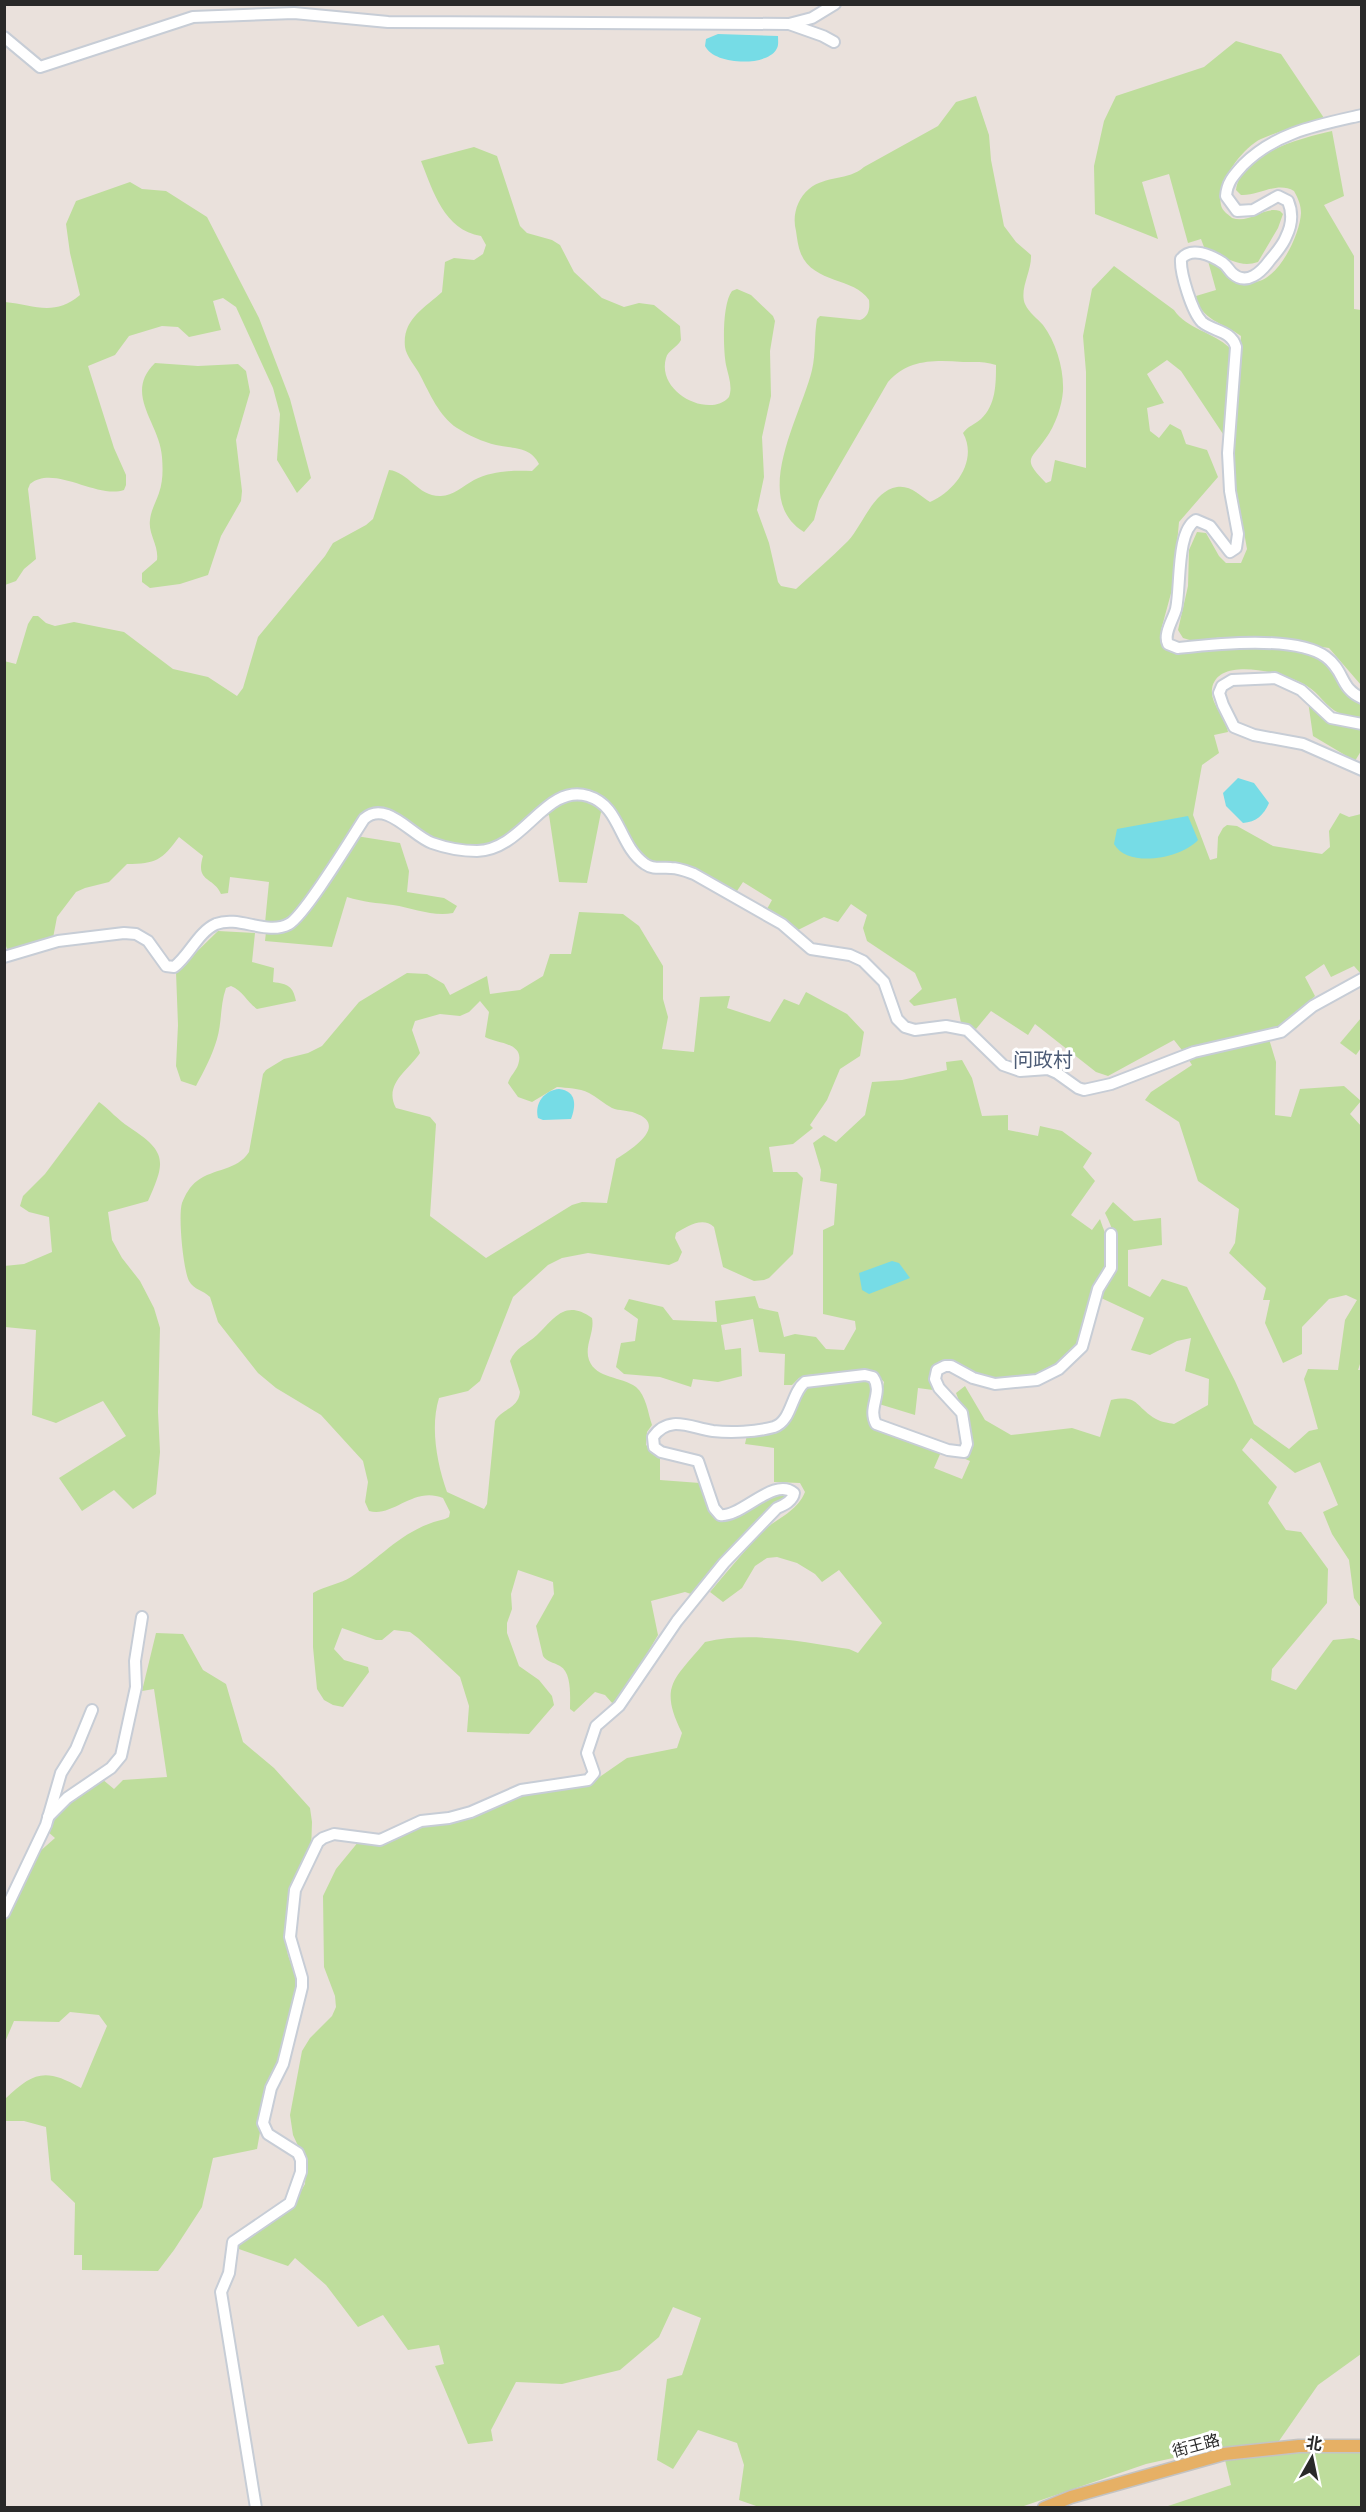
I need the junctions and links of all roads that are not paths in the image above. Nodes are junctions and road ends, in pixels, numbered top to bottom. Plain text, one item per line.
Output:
1 (835, 4) edge
2 (200, 5) edge
3 (200, 16) junction
4 (789, 24) junction
5 (4, 37) edge
6 (834, 42) dead end
7 (1362, 116) edge
8 (1362, 698) edge
9 (1362, 724) edge
10 (1362, 770) edge
11 (4, 957) edge
12 (1362, 979) edge
13 (1111, 1234) dead end
14 (141, 1617) dead end
15 (92, 1710) dead end
16 (48, 1816) junction
17 (4, 1914) edge
18 (1362, 2446) edge
19 (256, 2508) edge
20 (1044, 2508) edge

1 - 4 street
2 - 3 street
3 - 4 street
3 - 5 street
4 - 6 street
7 - 8 street
9 - 10 street
11 - 12 street
13 - 19 street
14 - 16 street
15 - 16 street
16 - 17 street
18 - 20 main road, 街王路

